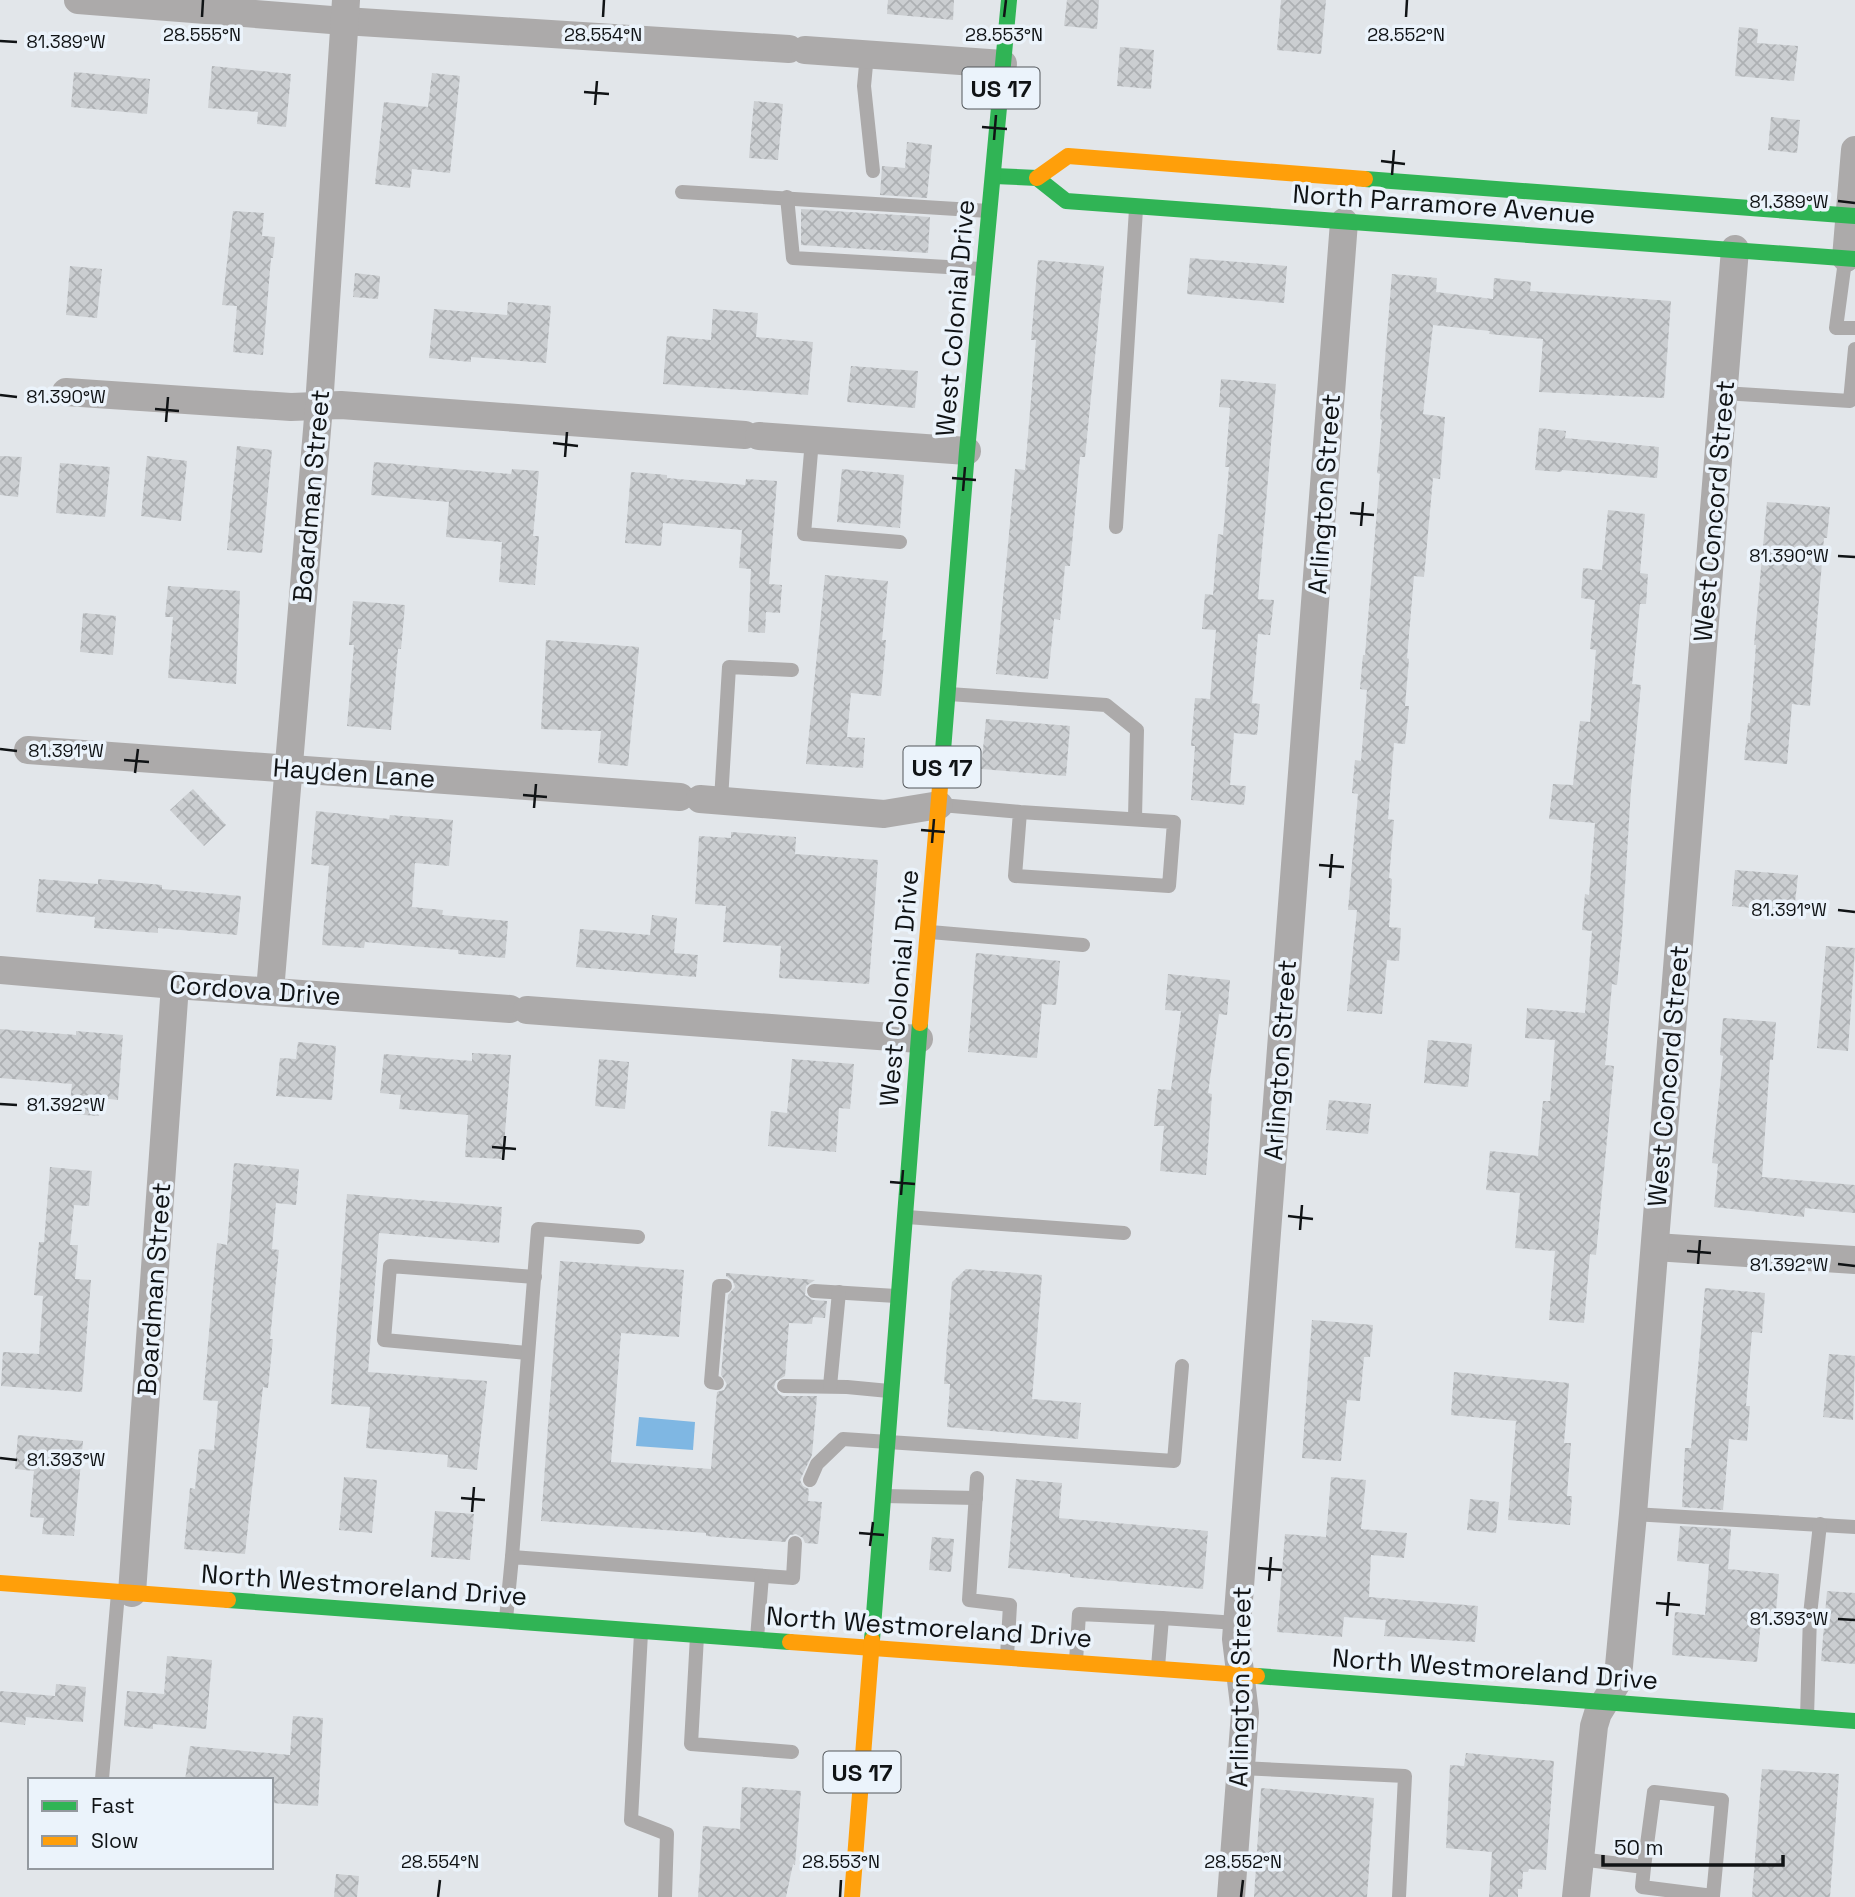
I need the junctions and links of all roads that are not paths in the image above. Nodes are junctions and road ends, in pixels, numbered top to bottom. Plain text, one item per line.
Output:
1 (78, 0) edge
2 (1009, 0) edge
3 (345, 10) edge
4 (867, 54) junction
5 (1003, 64) junction
6 (1855, 149) edge
7 (873, 171) dead end
8 (993, 176) junction
9 (1037, 178) junction
10 (682, 192) dead end
11 (788, 197) junction
12 (1136, 208) junction
13 (990, 211) junction
14 (1852, 216) edge
15 (1344, 222) junction
16 (1735, 249) junction
17 (1850, 258) edge
18 (985, 270) junction
19 (1855, 328) edge
20 (1855, 349) edge
21 (66, 391) dead end
22 (1723, 393) junction
23 (319, 406) junction
24 (811, 440) junction
25 (968, 451) junction
26 (1116, 527) dead end
27 (900, 542) dead end
28 (792, 670) dead end
29 (947, 694) junction
30 (27, 750) dead end
31 (288, 768) junction
32 (700, 799) junction
33 (939, 805) junction
34 (1020, 812) junction
35 (1135, 818) junction
36 (929, 932) junction
37 (1083, 945) dead end
38 (0, 970) edge
39 (175, 985) junction
40 (270, 991) junction
41 (919, 1039) junction
42 (905, 1217) junction
43 (1124, 1233) dead end
44 (638, 1237) dead end
45 (1655, 1247) junction
46 (1855, 1260) edge
47 (534, 1277) junction
48 (725, 1286) dead end
49 (814, 1291) dead end
50 (839, 1292) junction
51 (898, 1296) junction
52 (528, 1353) junction
53 (1182, 1366) dead end
54 (718, 1383) dead end
55 (784, 1386) dead end
56 (830, 1386) junction
57 (890, 1391) junction
58 (887, 1441) junction
59 (977, 1478) dead end
60 (810, 1480) dead end
61 (883, 1496) junction
62 (976, 1498) junction
63 (1633, 1514) junction
64 (1820, 1524) junction
65 (1855, 1527) edge
66 (794, 1543) dead end
67 (512, 1557) junction
68 (761, 1576) junction
69 (0, 1583) edge
70 (125, 1592) junction
71 (1162, 1618) junction
72 (506, 1620) junction
73 (1237, 1623) junction
74 (641, 1630) junction
75 (697, 1634) junction
76 (757, 1638) junction
77 (871, 1647) junction
78 (1007, 1657) junction
79 (1076, 1662) junction
80 (1158, 1669) junction
81 (1240, 1675) junction
82 (1606, 1702) junction
83 (1807, 1718) junction
84 (1855, 1721) edge
85 (792, 1752) dead end
86 (1241, 1768) junction
87 (102, 1778) edge
88 (1580, 1860) junction
89 (1644, 1867) junction
90 (665, 1897) edge
91 (852, 1897) edge
92 (1231, 1897) edge
93 (1399, 1897) edge
94 (1576, 1897) edge

1 - 3 street
2 - 5 main road, West Colonial Drive / US 17
3 - 4 street
3 - 23 street, Boardman Street
4 - 5 street
4 - 7 lane
5 - 8 main road, West Colonial Drive / US 17
6 - 14 street
8 - 9 main road
8 - 13 main road, West Colonial Drive / US 17
9 - 12 main road, North Parramore Avenue
9 - 14 main road, North Parramore Avenue
10 - 11 lane
11 - 13 lane
11 - 18 lane
12 - 15 main road, North Parramore Avenue
12 - 26 lane
13 - 18 main road, West Colonial Drive / US 17
14 - 17 street
15 - 16 main road, North Parramore Avenue
15 - 73 street, Arlington Street
16 - 17 main road, North Parramore Avenue
16 - 22 street, West Concord Street
17 - 19 lane
18 - 25 main road, West Colonial Drive / US 17
20 - 22 lane
21 - 23 street
22 - 45 street, West Concord Street
23 - 24 street
23 - 31 street, Boardman Street
24 - 25 street
24 - 27 lane
25 - 29 main road, West Colonial Drive / US 17
28 - 32 lane
29 - 33 main road, West Colonial Drive / US 17
29 - 35 lane
30 - 31 street, Hayden Lane
31 - 32 street, Hayden Lane
31 - 40 street, Boardman Street
32 - 33 street, Hayden Lane
33 - 34 lane
33 - 36 main road, West Colonial Drive / US 17
34 - 35 lane
34 - 35 lane
36 - 37 lane
36 - 41 main road, West Colonial Drive / US 17
38 - 39 street, Cordova Drive
39 - 40 street, Cordova Drive
39 - 70 street, Boardman Street
40 - 41 street, Cordova Drive
41 - 42 main road, West Colonial Drive / US 17
42 - 43 lane
42 - 51 main road, West Colonial Drive / US 17
44 - 47 lane
45 - 46 street
45 - 63 street, West Concord Street
47 - 52 lane
47 - 52 lane
48 - 54 lane
49 - 50 lane
50 - 51 lane
50 - 56 lane
51 - 57 main road, West Colonial Drive / US 17
52 - 67 lane
53 - 58 lane
55 - 56 lane
56 - 57 lane
57 - 58 main road, West Colonial Drive / US 17
58 - 60 lane
58 - 61 main road, West Colonial Drive / US 17
59 - 62 lane
61 - 62 lane
61 - 77 main road, West Colonial Drive / US 17
62 - 78 lane
63 - 64 lane
63 - 82 street, West Concord Street
64 - 65 lane
64 - 83 lane
66 - 68 lane
67 - 68 lane
67 - 72 lane
68 - 76 lane
69 - 70 main road, North Westmoreland Drive
70 - 72 main road, North Westmoreland Drive
70 - 87 lane
71 - 73 lane
71 - 79 lane
71 - 80 lane
72 - 74 main road, North Westmoreland Drive
73 - 81 street, Arlington Street
74 - 75 main road, North Westmoreland Drive
74 - 90 lane
75 - 76 main road, North Westmoreland Drive
75 - 85 lane
76 - 77 main road, North Westmoreland Drive
77 - 78 main road, North Westmoreland Drive
77 - 91 main road, West Colonial Drive / US 17
78 - 79 main road, North Westmoreland Drive
79 - 80 main road, North Westmoreland Drive
80 - 81 main road, North Westmoreland Drive
81 - 82 main road, North Westmoreland Drive
81 - 86 street, Arlington Street
82 - 83 main road, North Westmoreland Drive
82 - 88 street, West Concord Street
83 - 84 main road, North Westmoreland Drive
86 - 92 street, Arlington Street
86 - 93 lane
88 - 89 lane
88 - 94 street, West Concord Street
89 - 89 lane

